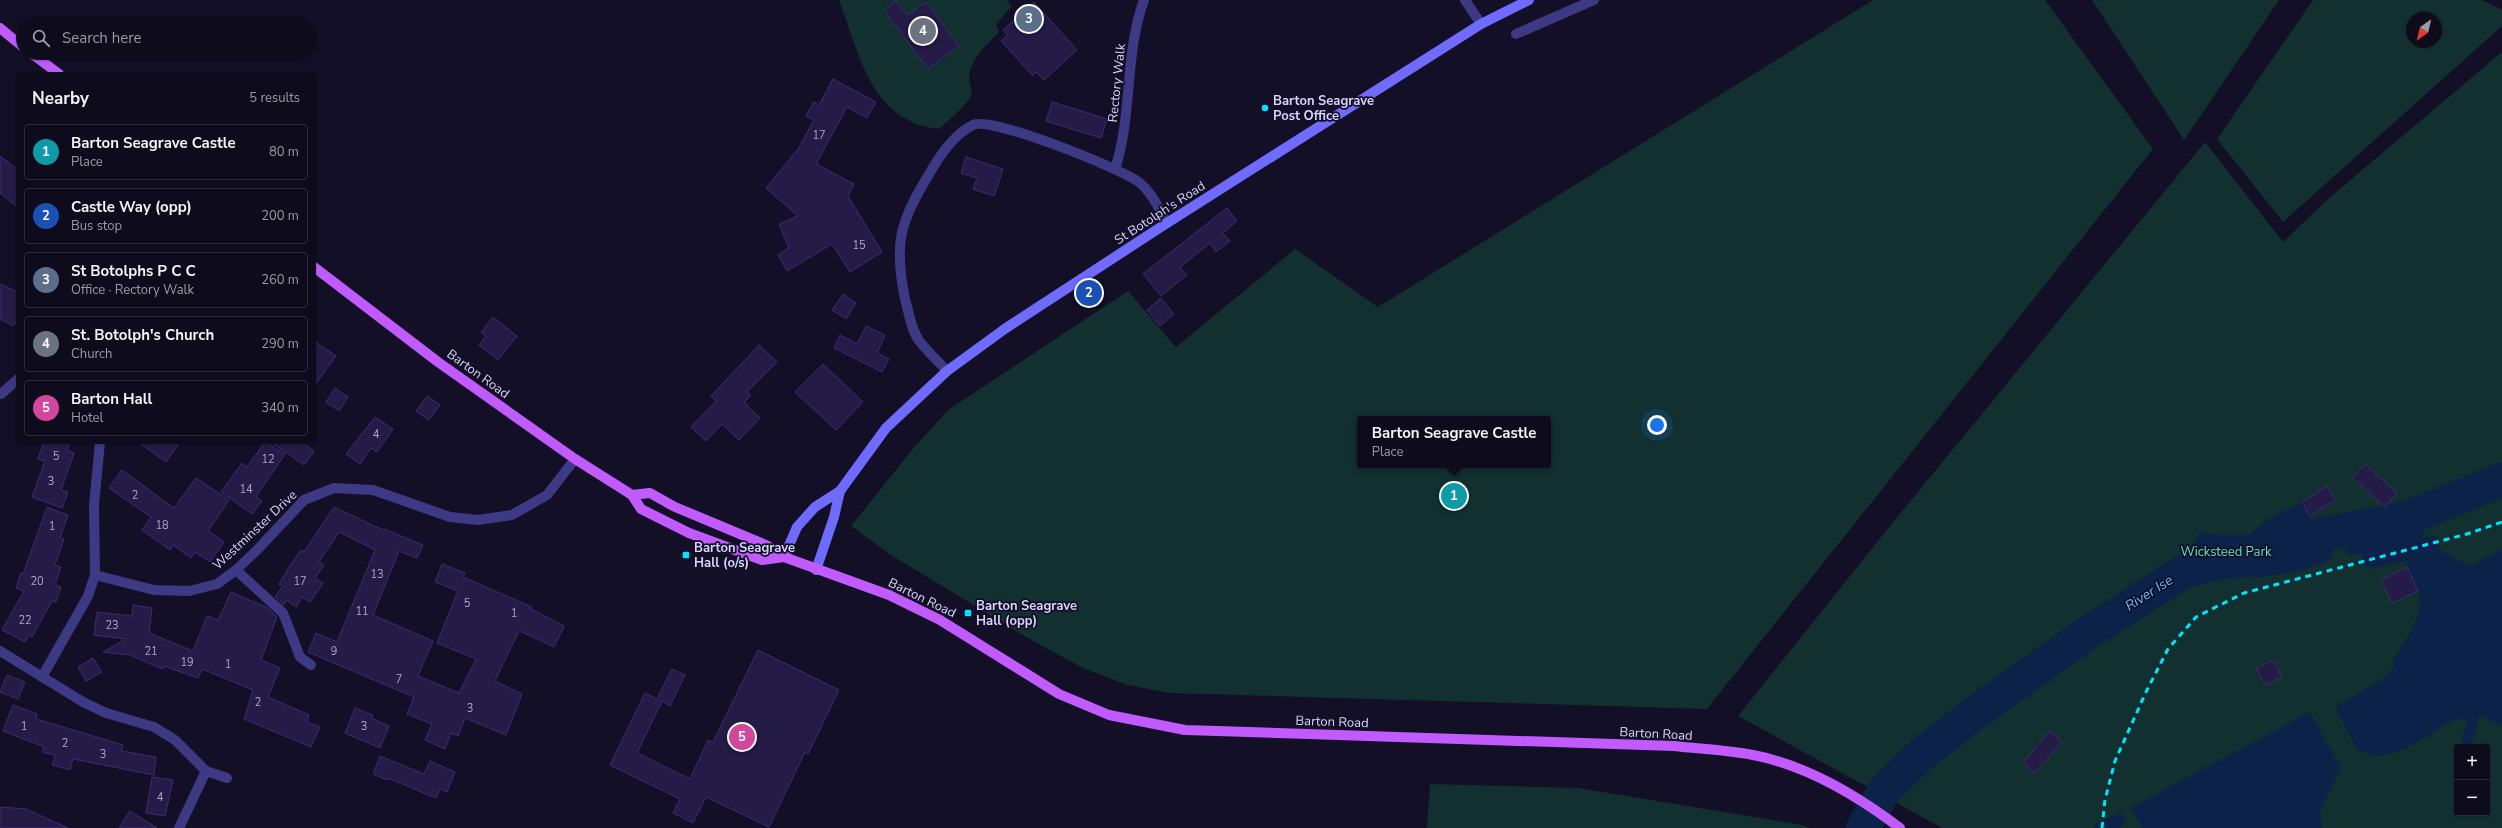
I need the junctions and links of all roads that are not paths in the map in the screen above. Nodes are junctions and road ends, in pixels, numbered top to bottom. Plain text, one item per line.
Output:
1 (1144, 0) edge
2 (1465, 0) edge
3 (1529, 0) edge
4 (1594, 0) edge
5 (1481, 24) junction
6 (0, 28) edge
7 (1516, 34) dead end
8 (16, 41) edge
9 (40, 60) edge
10 (56, 72) edge
11 (1115, 169) junction
12 (1167, 223) junction
13 (316, 269) edge
14 (947, 370) junction
15 (16, 381) edge
16 (1, 394) dead end
17 (100, 444) edge
18 (575, 460) junction
19 (840, 491) junction
20 (632, 495) junction
21 (784, 557) junction
22 (236, 570) junction
23 (816, 570) junction
24 (95, 575) junction
25 (0, 651) edge
26 (311, 665) dead end
27 (42, 677) junction
28 (206, 771) junction
29 (227, 778) dead end
30 (1898, 826) edge
31 (179, 828) edge

1 - 11 street, Rectory Walk
2 - 5 street
3 - 5 street, St Botolph's Road
4 - 7 street
5 - 12 street, St Botolph's Road
6 - 8 main road
9 - 10 main road
11 - 12 street
11 - 14 street
12 - 14 street, St Botolph's Road
13 - 18 main road, Barton Road
14 - 19 street, St Botolph's Road
15 - 16 street
17 - 24 street
18 - 20 main road, Barton Road
18 - 22 street, Westminster Drive
19 - 21 street, St Botolph's Road
19 - 23 street, St Botolph's Road
20 - 21 main road, Barton Road
20 - 21 main road, Barton Road
21 - 23 main road, Barton Road
22 - 24 street, Westminster Drive
22 - 26 street
23 - 30 main road, Barton Road
24 - 27 street
25 - 27 street
27 - 28 street
28 - 29 street
28 - 31 street

